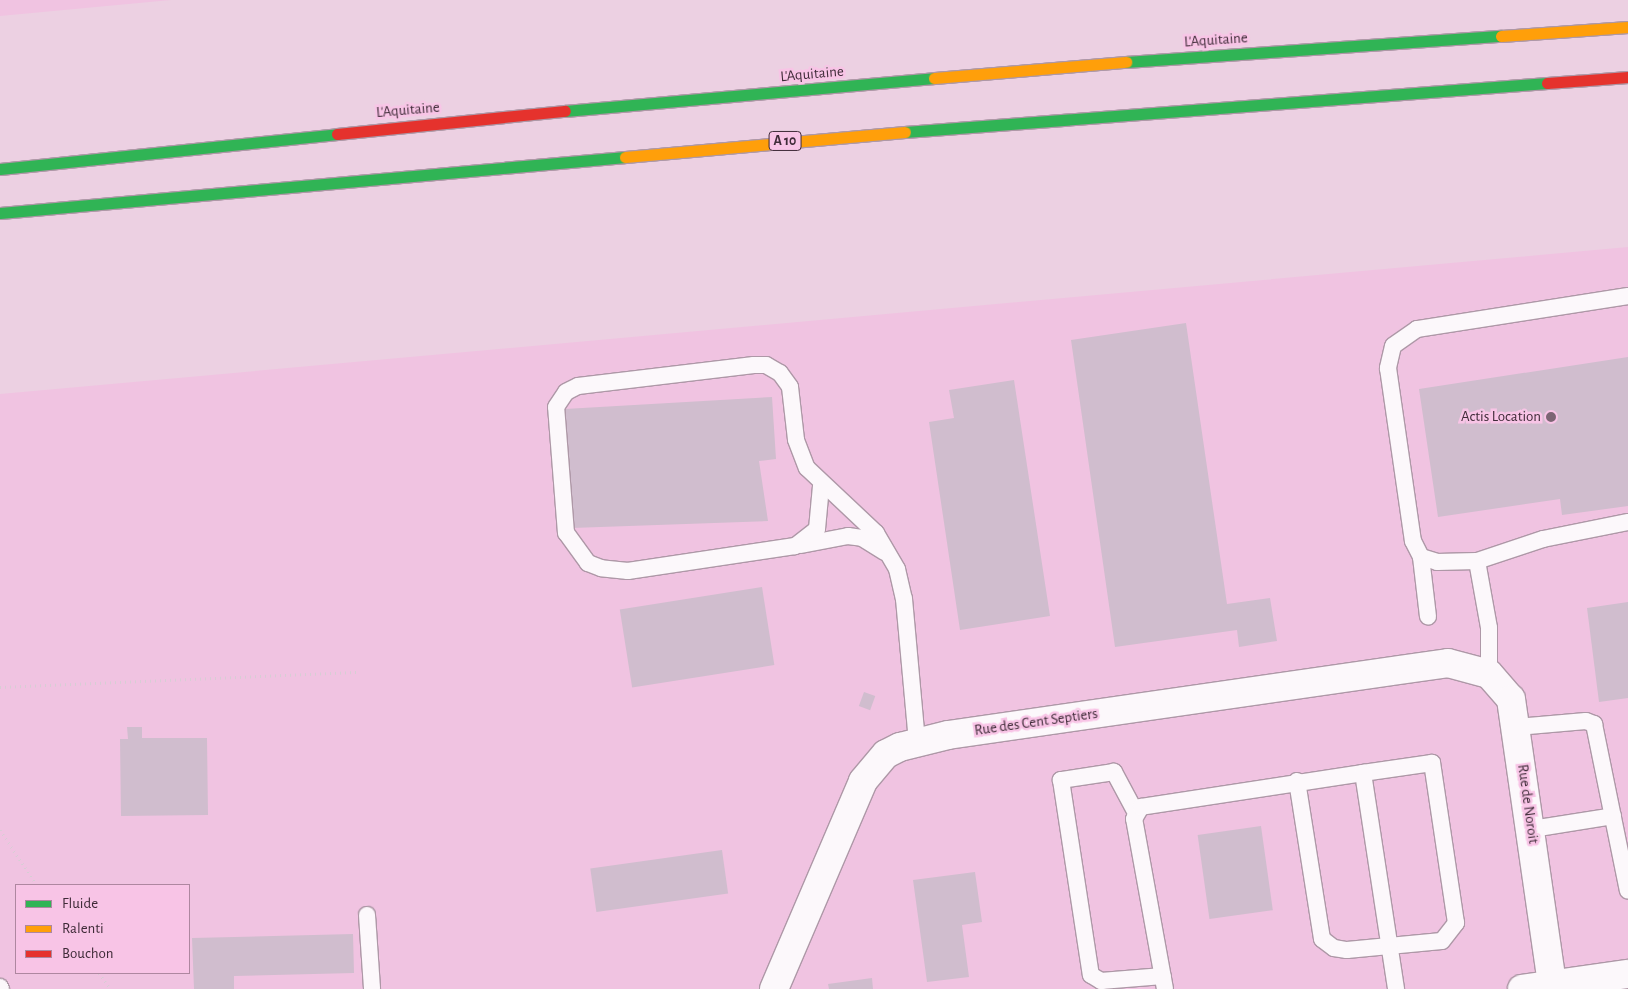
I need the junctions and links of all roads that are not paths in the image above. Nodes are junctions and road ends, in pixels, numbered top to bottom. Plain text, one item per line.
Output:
1 (1628, 27) edge
2 (1628, 77) edge
3 (0, 169) edge
4 (0, 214) edge
5 (1628, 296) edge
6 (821, 486) junction
7 (1628, 522) edge
8 (794, 546) junction
9 (1421, 557) junction
10 (891, 558) junction
11 (1476, 562) junction
12 (1428, 617) dead end
13 (1489, 674) junction
14 (1517, 727) junction
15 (917, 741) junction
16 (1363, 773) junction
17 (1297, 781) junction
18 (1136, 813) junction
19 (1613, 816) junction
20 (1532, 829) junction
21 (1628, 891) edge
22 (368, 915) dead end
23 (1388, 949) junction
24 (1628, 974) edge
25 (1164, 983) edge
26 (1552, 985) junction
27 (372, 989) edge
28 (774, 989) edge
29 (1396, 989) edge
30 (1522, 989) edge

1 - 3 highway, L'Aquitaine
2 - 4 highway, A 10
5 - 9 lane
6 - 8 lane
6 - 8 lane
6 - 10 lane
7 - 11 lane
8 - 10 lane
9 - 11 lane
9 - 12 lane
10 - 15 lane
11 - 13 lane
13 - 14 street, Rue de Noroit
13 - 15 street, Rue des Cent Septiers
14 - 19 lane
14 - 20 street, Rue de Noroit
15 - 28 street, Rue des Cent Septiers
16 - 17 lane
16 - 23 lane
16 - 23 lane
17 - 18 lane
17 - 23 lane
18 - 25 lane
18 - 25 lane
19 - 20 lane
19 - 21 lane
20 - 26 street, Rue de Noroit
22 - 27 lane
23 - 29 lane
24 - 26 street
26 - 30 street

